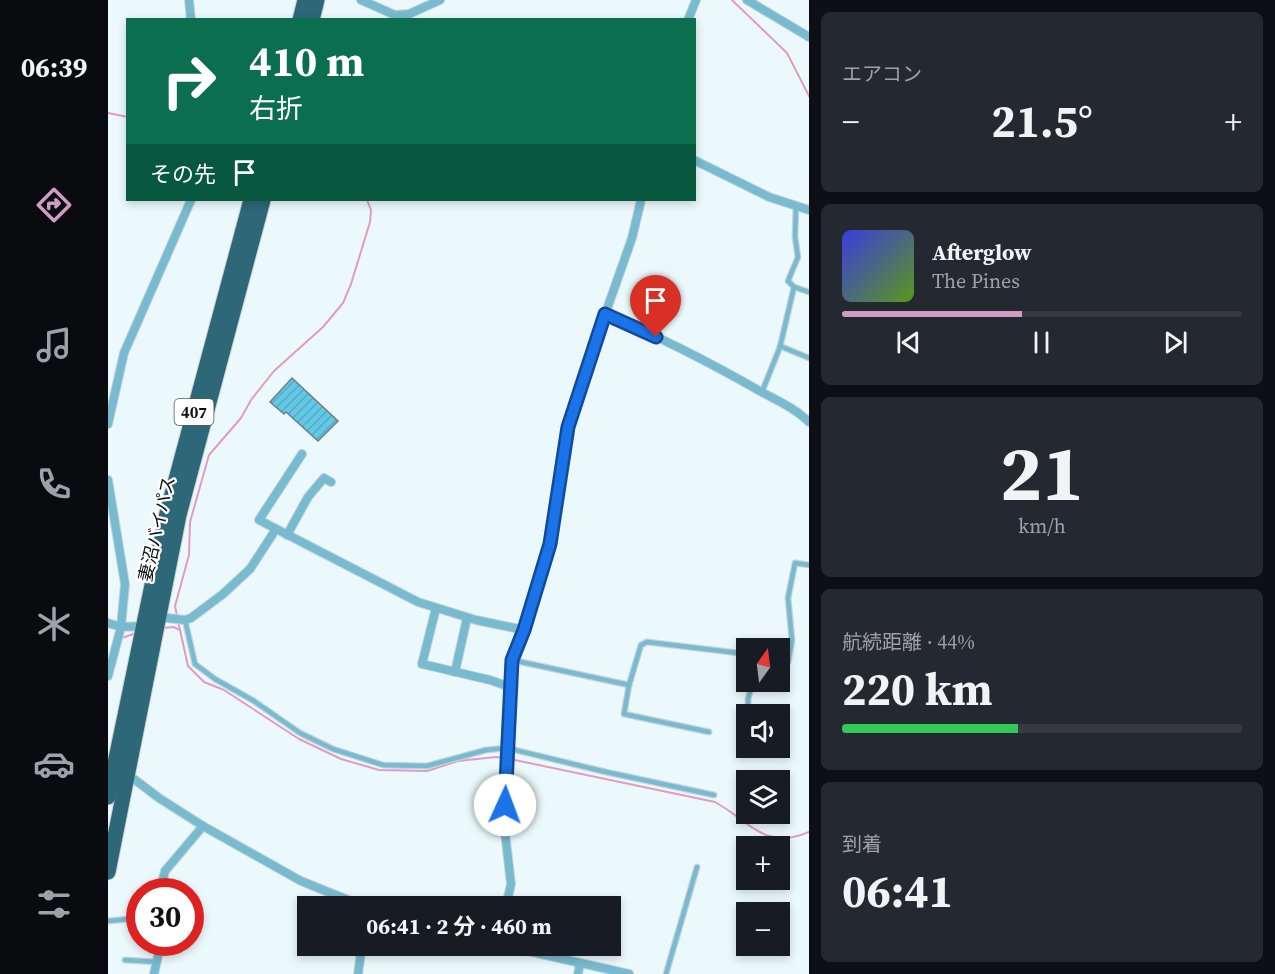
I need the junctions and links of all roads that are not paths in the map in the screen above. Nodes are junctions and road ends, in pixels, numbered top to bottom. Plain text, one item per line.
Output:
1 (189, 0) edge
2 (305, 0) edge
3 (317, 0) edge
4 (361, 0) edge
5 (440, 0) edge
6 (696, 0) edge
7 (747, 0) edge
8 (191, 18) edge
9 (300, 18) edge
10 (312, 18) edge
11 (689, 18) edge
12 (808, 37) edge
13 (696, 161) edge
14 (191, 201) edge
15 (251, 201) edge
16 (263, 201) edge
17 (641, 201) edge
18 (796, 206) junction
19 (808, 210) edge
20 (795, 287) junction
21 (808, 292) edge
22 (605, 314) junction
23 (780, 346) junction
24 (808, 358) edge
25 (762, 392) junction
26 (111, 393) edge
27 (808, 422) edge
28 (108, 424) edge
29 (302, 454) dead end
30 (108, 480) edge
31 (331, 482) dead end
32 (276, 529) junction
33 (287, 535) junction
34 (808, 565) edge
35 (436, 608) junction
36 (467, 618) junction
37 (184, 620) junction
38 (108, 623) edge
39 (153, 626) junction
40 (121, 630) junction
41 (524, 630) junction
42 (790, 651) edge
43 (736, 653) edge
44 (512, 660) junction
45 (455, 672) junction
46 (108, 676) edge
47 (629, 685) junction
48 (510, 687) junction
49 (710, 732) dead end
50 (507, 748) junction
51 (111, 756) edge
52 (129, 776) junction
53 (714, 795) dead end
54 (108, 797) edge
55 (203, 826) junction
56 (697, 867) dead end
57 (108, 872) edge
58 (163, 878) edge
59 (338, 896) edge
60 (508, 896) edge
61 (126, 919) edge
62 (108, 921) edge
63 (159, 956) edge
64 (360, 956) edge
65 (547, 956) edge
66 (125, 960) dead end
67 (158, 962) junction
68 (580, 964) junction
69 (154, 974) edge
70 (358, 974) edge
71 (578, 974) edge
72 (629, 974) edge
73 (666, 974) edge

1 - 8 street
2 - 9 highway
3 - 10 highway
4 - 5 street
6 - 11 street
7 - 12 street
13 - 18 street
14 - 26 street
15 - 39 highway, 妻沼バイパス / 407
16 - 39 highway, 妻沼バイパス / 407
17 - 22 street
18 - 19 street
18 - 20 lane
20 - 21 lane
20 - 23 lane
22 - 25 street
22 - 41 street
23 - 24 lane
23 - 25 lane
25 - 27 street
26 - 28 street
29 - 32 street
30 - 40 street
31 - 33 street
32 - 33 street
32 - 37 street
33 - 35 street
34 - 42 lane
35 - 36 street
35 - 45 street
36 - 41 street
36 - 45 street
37 - 39 street
37 - 50 lane
38 - 40 street
39 - 40 street
39 - 51 highway, 妻沼バイパス / 407
39 - 52 highway, 妻沼バイパス / 407
40 - 46 street
41 - 44 street
43 - 47 lane
44 - 47 lane
44 - 48 street
45 - 48 street
47 - 49 lane
48 - 50 street
50 - 53 lane
50 - 60 street
51 - 52 street
51 - 54 highway, 妻沼バイパス / 407
52 - 55 street
52 - 57 highway, 妻沼バイパス / 407
55 - 58 street
55 - 59 street
56 - 73 lane
61 - 62 lane
63 - 67 street
64 - 70 street
65 - 68 street
66 - 67 lane
67 - 69 street
68 - 71 street
68 - 72 street

